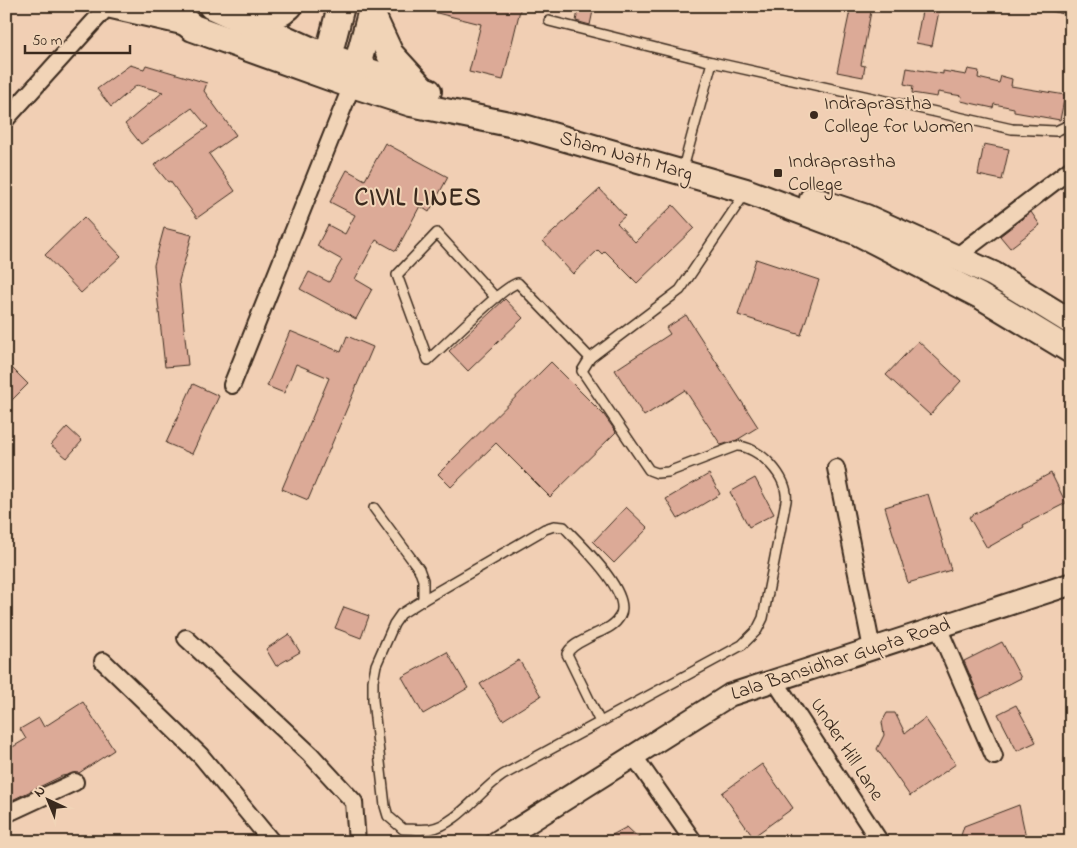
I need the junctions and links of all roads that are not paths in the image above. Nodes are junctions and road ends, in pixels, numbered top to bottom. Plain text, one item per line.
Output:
1 (166, 6) edge
2 (212, 6) edge
3 (289, 6) edge
4 (341, 6) edge
5 (1053, 6) edge
6 (103, 7) edge
7 (372, 10) edge
8 (1071, 10) edge
9 (243, 20) junction
10 (549, 21) dead end
11 (194, 28) junction
12 (712, 62) junction
13 (325, 66) junction
14 (355, 76) junction
15 (423, 90) junction
16 (6, 119) edge
17 (1071, 124) edge
18 (684, 166) junction
19 (1071, 169) edge
20 (746, 191) junction
21 (956, 258) junction
22 (496, 298) junction
23 (1064, 329) edge
24 (590, 358) junction
25 (232, 385) dead end
26 (836, 468) dead end
27 (374, 508) dead end
28 (1071, 584) edge
29 (423, 600) junction
30 (938, 627) junction
31 (186, 638) dead end
32 (872, 649) junction
33 (104, 661) dead end
34 (776, 680) junction
35 (600, 722) junction
36 (633, 755) junction
37 (994, 756) dead end
38 (74, 782) dead end
39 (6, 814) edge
40 (272, 842) edge
41 (357, 842) edge
42 (497, 842) edge
43 (694, 842) edge
44 (880, 842) edge

1 - 11 main road, Sham Nath Marg
2 - 9 main road, Sham Nath Marg
3 - 9 main road
4 - 13 main road
5 - 8 lane
6 - 11 street
6 - 16 street
7 - 14 main road
7 - 15 main road
9 - 13 main road, Sham Nath Marg
10 - 12 lane
11 - 13 main road, Sham Nath Marg
12 - 17 lane
12 - 18 lane
13 - 14 main road, Sham Nath Marg
14 - 15 main road, Sham Nath Marg
14 - 18 main road, Sham Nath Marg
14 - 25 street
15 - 18 main road, Sham Nath Marg
18 - 20 main road, Sham Nath Marg
18 - 21 main road, Sham Nath Marg
19 - 21 street
20 - 23 main road, Sham Nath Marg
20 - 24 lane
21 - 23 main road, Sham Nath Marg
22 - 22 lane
22 - 24 lane
24 - 35 lane
26 - 32 street
27 - 29 lane
28 - 30 street, Lala Bansidhar Gupta Road
29 - 35 lane
29 - 35 lane
30 - 32 street, Lala Bansidhar Gupta Road
30 - 37 street
31 - 41 street
32 - 34 street, Lala Bansidhar Gupta Road
33 - 40 street
34 - 36 street, Lala Bansidhar Gupta Road
34 - 44 street, Under Hill Lane
36 - 42 street, Lala Bansidhar Gupta Road
36 - 43 street
38 - 39 street

